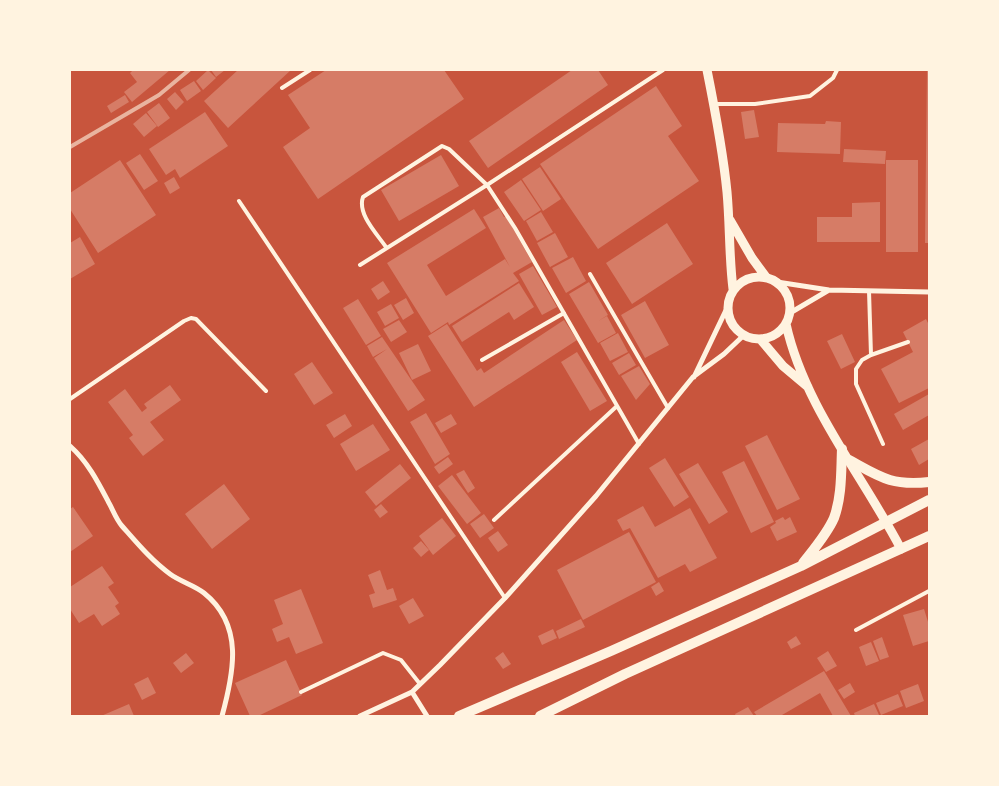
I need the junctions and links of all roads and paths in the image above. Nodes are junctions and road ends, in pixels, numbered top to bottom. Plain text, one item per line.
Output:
1 (310, 70) edge
2 (663, 70) edge
3 (707, 70) edge
4 (837, 70) edge
5 (282, 88) dead end
6 (714, 104) junction
7 (487, 185) junction
8 (239, 201) dead end
9 (729, 217) junction
10 (386, 247) junction
11 (360, 265) dead end
12 (590, 274) dead end
13 (766, 277) junction
14 (777, 282) junction
15 (733, 289) junction
16 (829, 290) junction
17 (868, 291) junction
18 (929, 292) edge
19 (727, 308) junction
20 (564, 313) junction
21 (790, 313) junction
22 (786, 324) junction
23 (743, 336) junction
24 (761, 340) junction
25 (908, 342) dead end
26 (871, 355) junction
27 (482, 360) dead end
28 (693, 377) junction
29 (808, 387) junction
30 (266, 391) dead end
31 (70, 400) edge
32 (617, 406) junction
33 (668, 408) junction
34 (639, 444) junction
35 (883, 444) dead end
36 (70, 446) edge
37 (842, 449) junction
38 (848, 460) junction
39 (929, 482) edge
40 (929, 500) edge
41 (494, 520) dead end
42 (887, 522) junction
43 (929, 536) edge
44 (901, 549) junction
45 (801, 566) junction
46 (929, 591) edge
47 (505, 598) junction
48 (856, 630) dead end
49 (420, 684) junction
50 (302, 692) dead end
51 (412, 692) junction
52 (222, 716) edge
53 (360, 716) edge
54 (426, 716) edge
55 (458, 716) edge
56 (540, 716) edge

1 - 5 lane
2 - 7 lane
3 - 6 street
4 - 6 lane
6 - 9 street
7 - 10 lane
7 - 10 lane
7 - 20 lane
8 - 47 lane
9 - 13 street
9 - 15 street
10 - 11 lane
12 - 33 lane
13 - 14 street
13 - 15 street
14 - 16 street
14 - 21 street
15 - 19 street
16 - 17 street
16 - 21 street
17 - 18 street
17 - 26 lane
19 - 23 street
19 - 28 street
20 - 27 lane
20 - 32 lane
21 - 22 street
22 - 24 street
22 - 29 street
23 - 24 street
23 - 28 street
24 - 29 street
25 - 26 lane
26 - 35 lane
28 - 33 street
29 - 37 street
30 - 31 lane
32 - 34 lane
32 - 41 lane
33 - 34 street
34 - 47 street
36 - 52 street
37 - 38 street
37 - 45 main road
38 - 39 main road
38 - 42 street
40 - 42 main road
42 - 44 street
42 - 45 main road
43 - 44 main road
44 - 56 main road
45 - 55 main road
46 - 48 lane
47 - 49 street
49 - 50 lane
49 - 51 street
51 - 53 street
51 - 54 street

